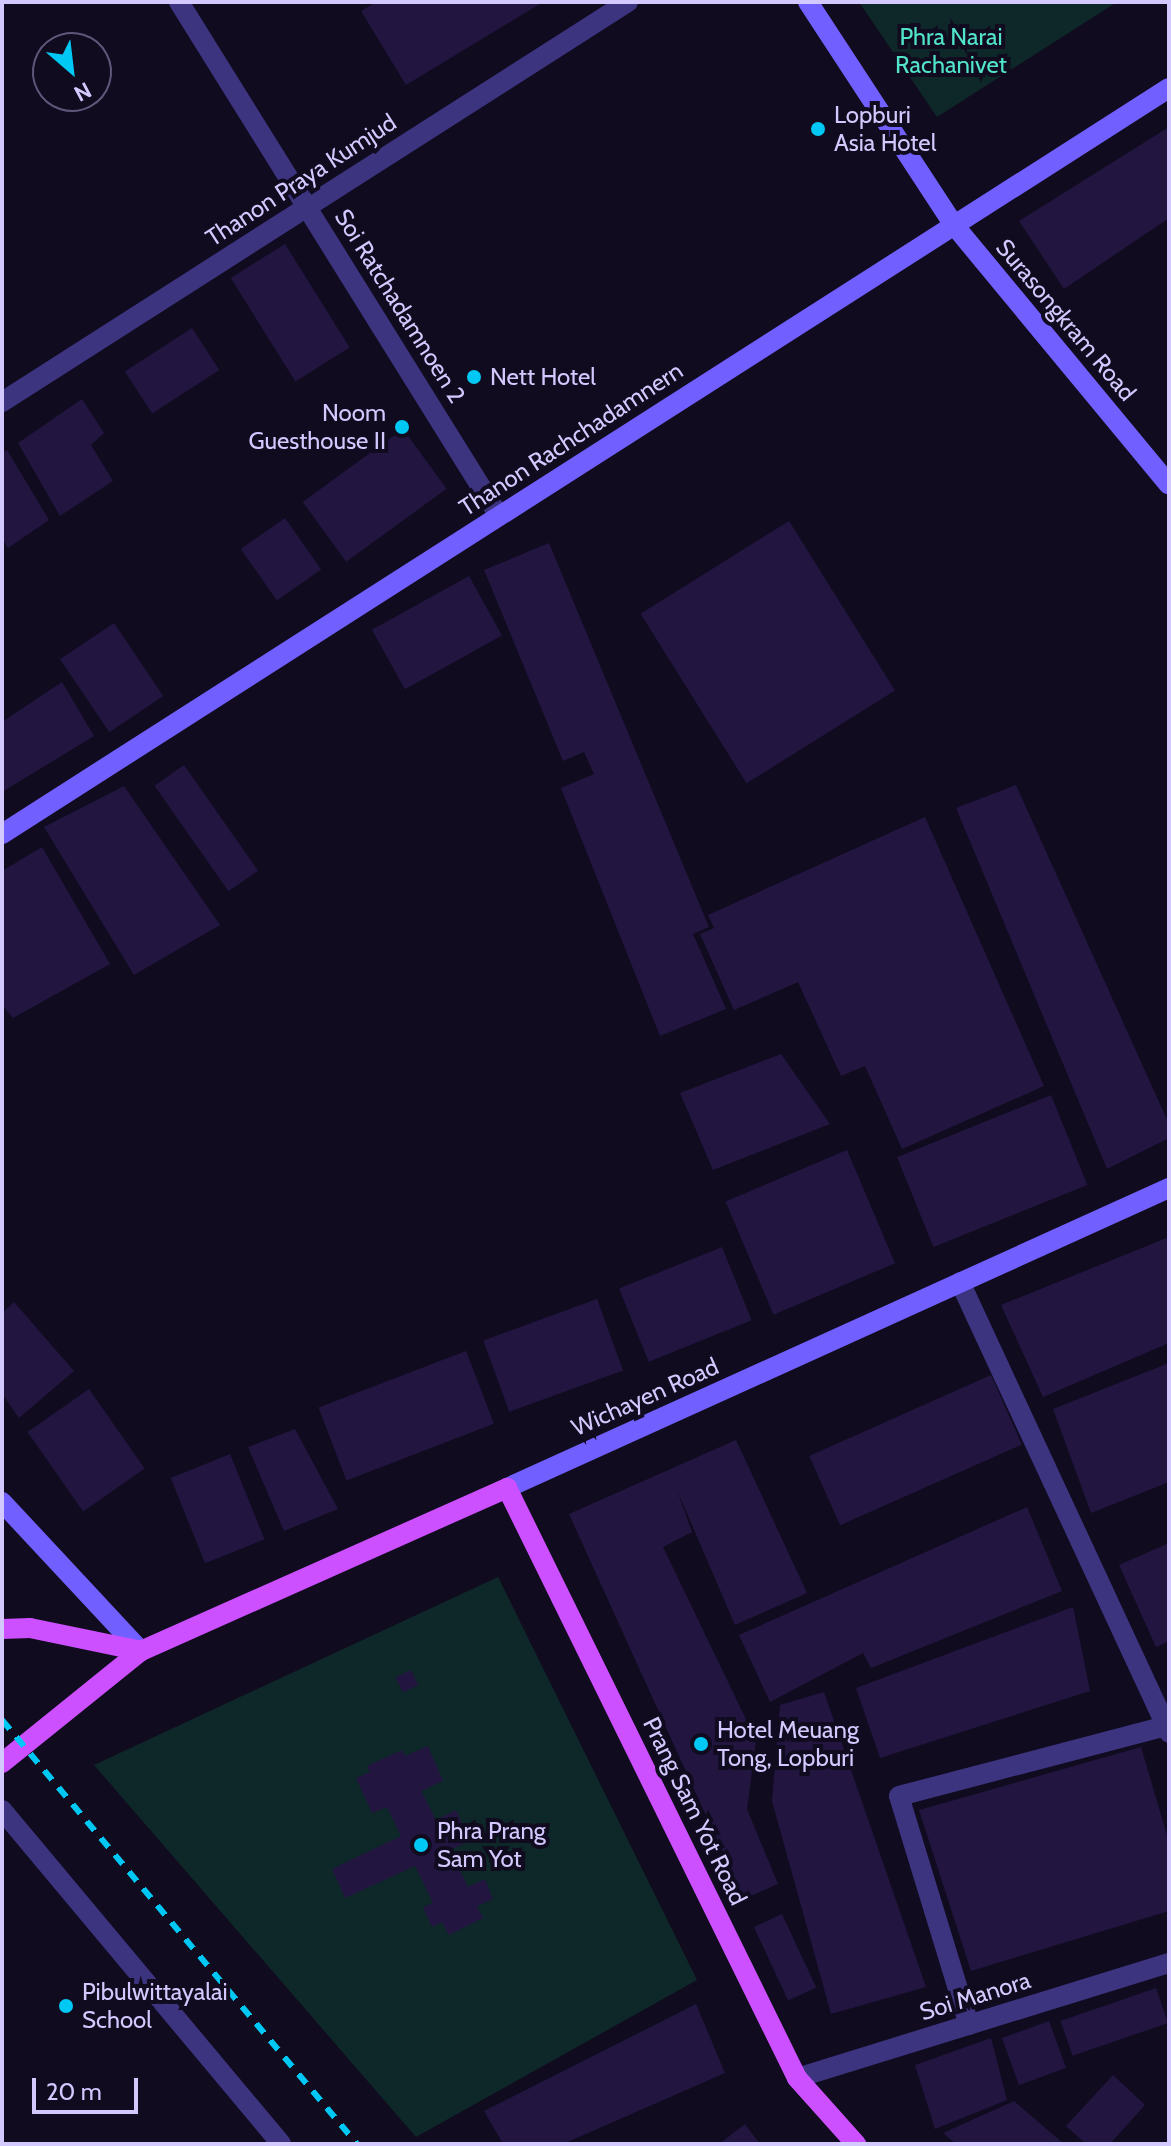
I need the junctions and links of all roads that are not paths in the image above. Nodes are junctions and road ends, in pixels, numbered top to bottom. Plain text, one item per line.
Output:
1 (179, 2) edge
2 (628, 2) edge
3 (808, 2) edge
4 (1169, 88) edge
5 (308, 206) junction
6 (954, 225) junction
7 (2, 402) edge
8 (1169, 485) edge
9 (499, 516) junction
10 (3, 832) edge
11 (1169, 1188) edge
12 (960, 1282) junction
13 (507, 1488) junction
14 (2, 1502) edge
15 (2, 1629) edge
16 (141, 1651) junction
17 (1167, 1729) edge
18 (2, 1763) edge
19 (2, 1810) edge
20 (1169, 1963) edge
21 (969, 2025) junction
22 (797, 2078) junction
23 (281, 2144) edge
24 (856, 2144) edge

1 - 5 street, Soi Ratchadamnoen 2
2 - 5 street, Thanon Praya Kumjud
3 - 6 street, Surasongkram Road
4 - 6 street, Thanon Rachchadamnern
5 - 7 street, Thanon Praya Kumjud
5 - 9 street, Soi Ratchadamnoen 2
6 - 8 street, Surasongkram Road
6 - 9 street, Thanon Rachchadamnern
9 - 10 street, Thanon Rachchadamnern
11 - 12 street, Wichayen Road
12 - 13 street, Wichayen Road
12 - 17 street
13 - 16 main road, Wichayen Road
13 - 22 main road, Prang Sam Yot Road
14 - 16 street
15 - 16 main road
16 - 18 main road, Wichayen Road
17 - 21 street
19 - 23 street
20 - 21 street, Soi Manora
21 - 22 street, Soi Manora
22 - 24 main road, Prang Sam Yot Road

